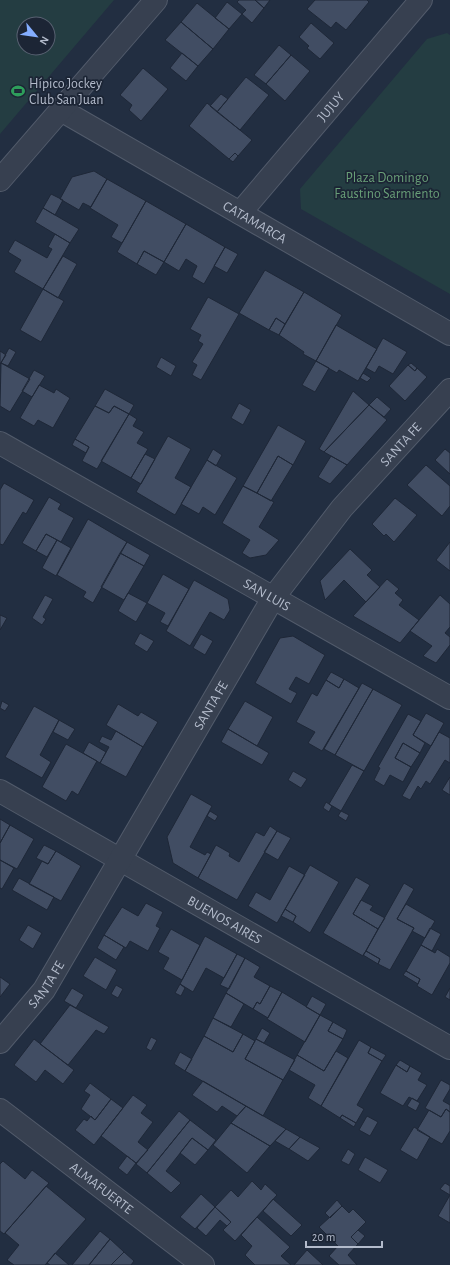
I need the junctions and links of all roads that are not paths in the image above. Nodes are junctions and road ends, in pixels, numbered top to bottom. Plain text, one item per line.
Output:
1 (156, 0) edge
2 (421, 0) edge
3 (60, 110) junction
4 (0, 180) edge
5 (240, 213) junction
6 (450, 334) edge
7 (450, 390) edge
8 (0, 443) edge
9 (273, 598) junction
10 (450, 698) edge
11 (0, 791) edge
12 (120, 860) junction
13 (0, 1042) edge
14 (450, 1048) edge
15 (0, 1110) edge
16 (203, 1265) edge

1 - 3 street
2 - 5 street, JUJUY
3 - 4 street
3 - 5 street, CATAMARCA
5 - 6 street, CATAMARCA
7 - 9 street, SANTA FE
8 - 9 street, SAN LUIS
9 - 10 street, SAN LUIS
9 - 12 street, SANTA FE
11 - 12 street, BUENOS AIRES
12 - 13 street, SANTA FE
12 - 14 street, BUENOS AIRES
15 - 16 street, ALMAFUERTE

